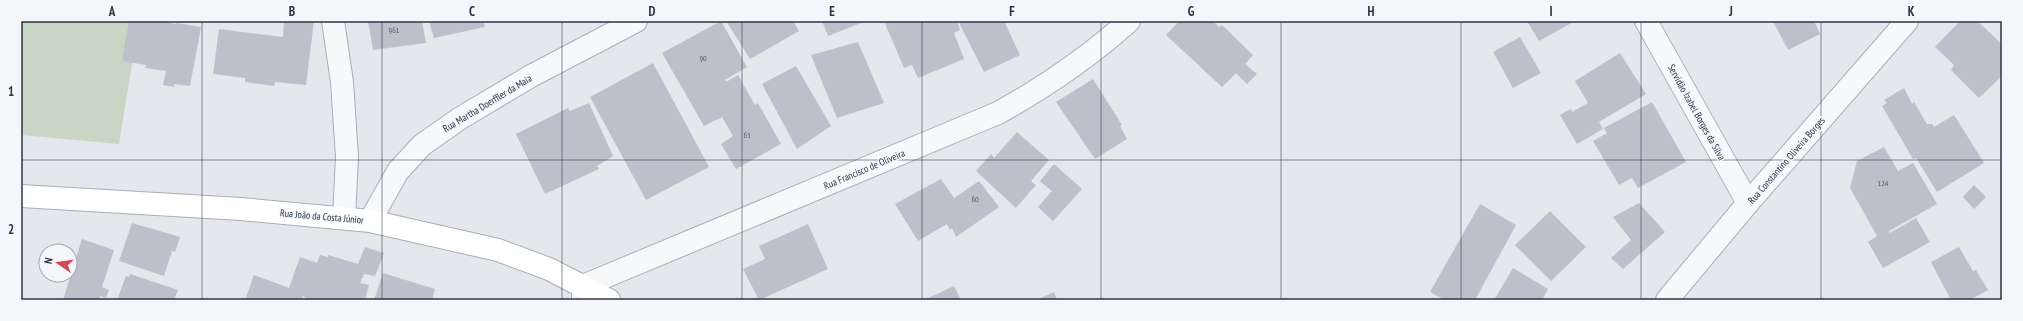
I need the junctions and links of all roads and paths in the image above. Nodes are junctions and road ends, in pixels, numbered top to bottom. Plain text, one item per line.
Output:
1 (333, 21) edge
2 (636, 21) edge
3 (1129, 21) edge
4 (1646, 21) edge
5 (1907, 21) edge
6 (21, 196) edge
7 (1748, 203) junction
8 (344, 218) junction
9 (370, 220) junction
10 (583, 293) edge
11 (609, 300) edge
12 (1667, 300) edge

1 - 8 street
2 - 9 street, Rua Martha Doerffler da Maia
3 - 10 street, Rua Francisco de Oliveira
4 - 7 street, Servidão Izabel Borges da Silva
5 - 7 street, Rua Constantino Oliveira Borges
6 - 8 main road, Rua João da Costa Júnior
7 - 12 street, Rua Constantino Oliveira Borges
8 - 9 main road, Rua João da Costa Júnior
9 - 10 main road, Rua João da Costa Júnior
10 - 11 main road, Rua João da Costa Júnior

